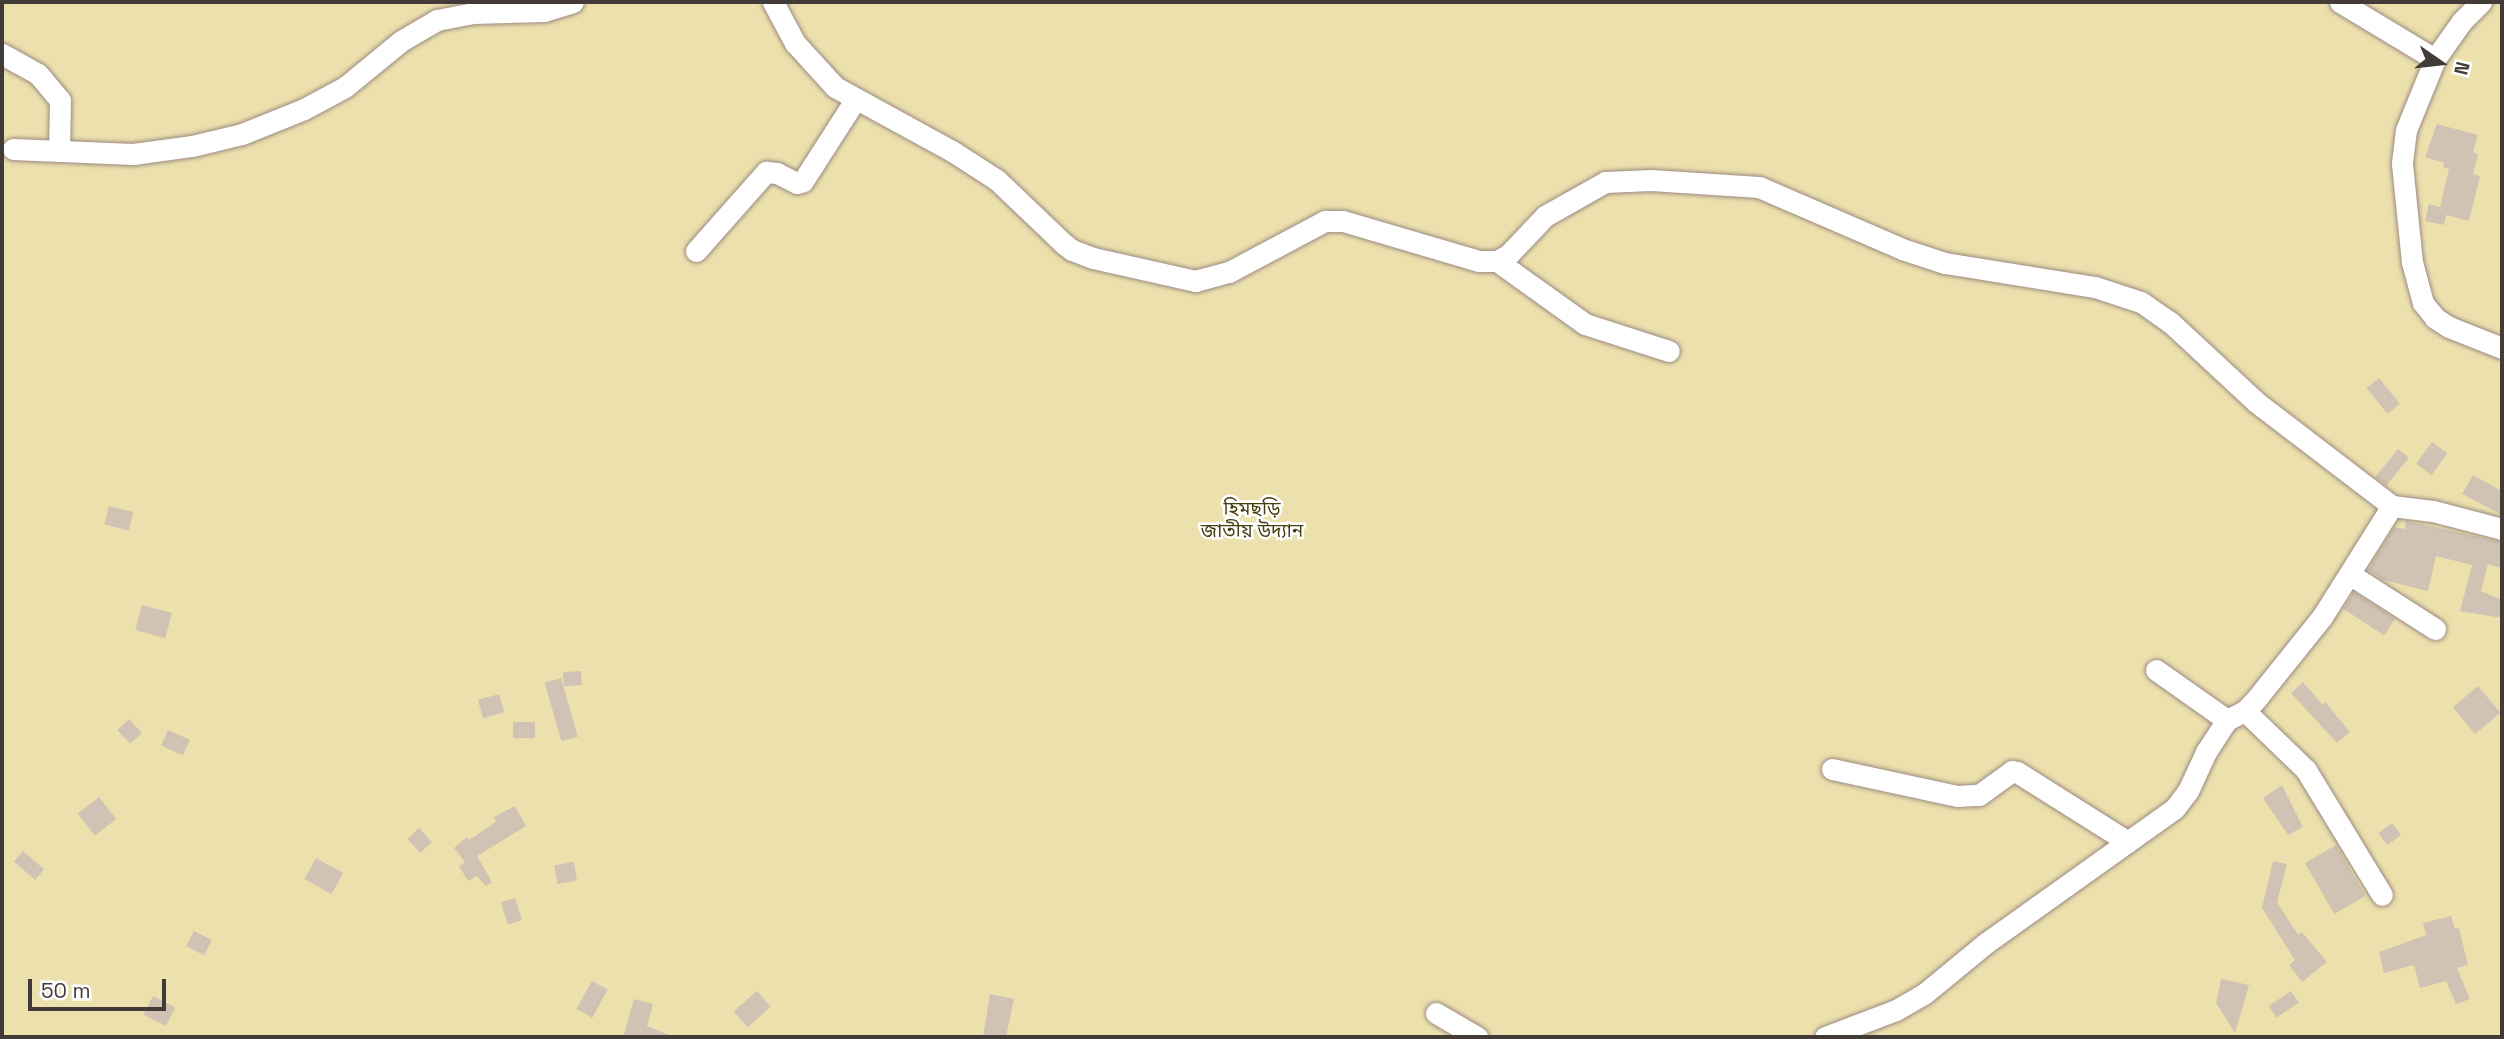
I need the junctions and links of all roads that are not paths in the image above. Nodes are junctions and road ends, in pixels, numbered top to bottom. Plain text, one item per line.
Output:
1 (573, 2) edge
2 (774, 2) edge
3 (2342, 2) edge
4 (2481, 2) edge
5 (2, 54) edge
6 (2435, 59) junction
7 (855, 100) junction
8 (13, 149) dead end
9 (59, 151) junction
10 (696, 251) dead end
11 (1497, 261) junction
12 (2502, 348) edge
13 (1669, 351) dead end
14 (2392, 506) junction
15 (2502, 529) edge
16 (2351, 575) junction
17 (2435, 629) dead end
18 (2156, 670) dead end
19 (2236, 716) junction
20 (1832, 769) dead end
21 (2128, 842) junction
22 (2382, 895) dead end
23 (1436, 1013) dead end
24 (1477, 1037) edge
25 (1825, 1037) edge

1 - 9 street
2 - 7 street
3 - 6 street
4 - 6 street
5 - 9 street
6 - 12 street
7 - 10 street
7 - 11 street
8 - 9 street
11 - 13 street
11 - 14 street
14 - 15 street
14 - 16 street
16 - 17 street
16 - 19 street
18 - 19 street
19 - 21 street
19 - 22 street
20 - 21 street
21 - 25 street
23 - 24 street

